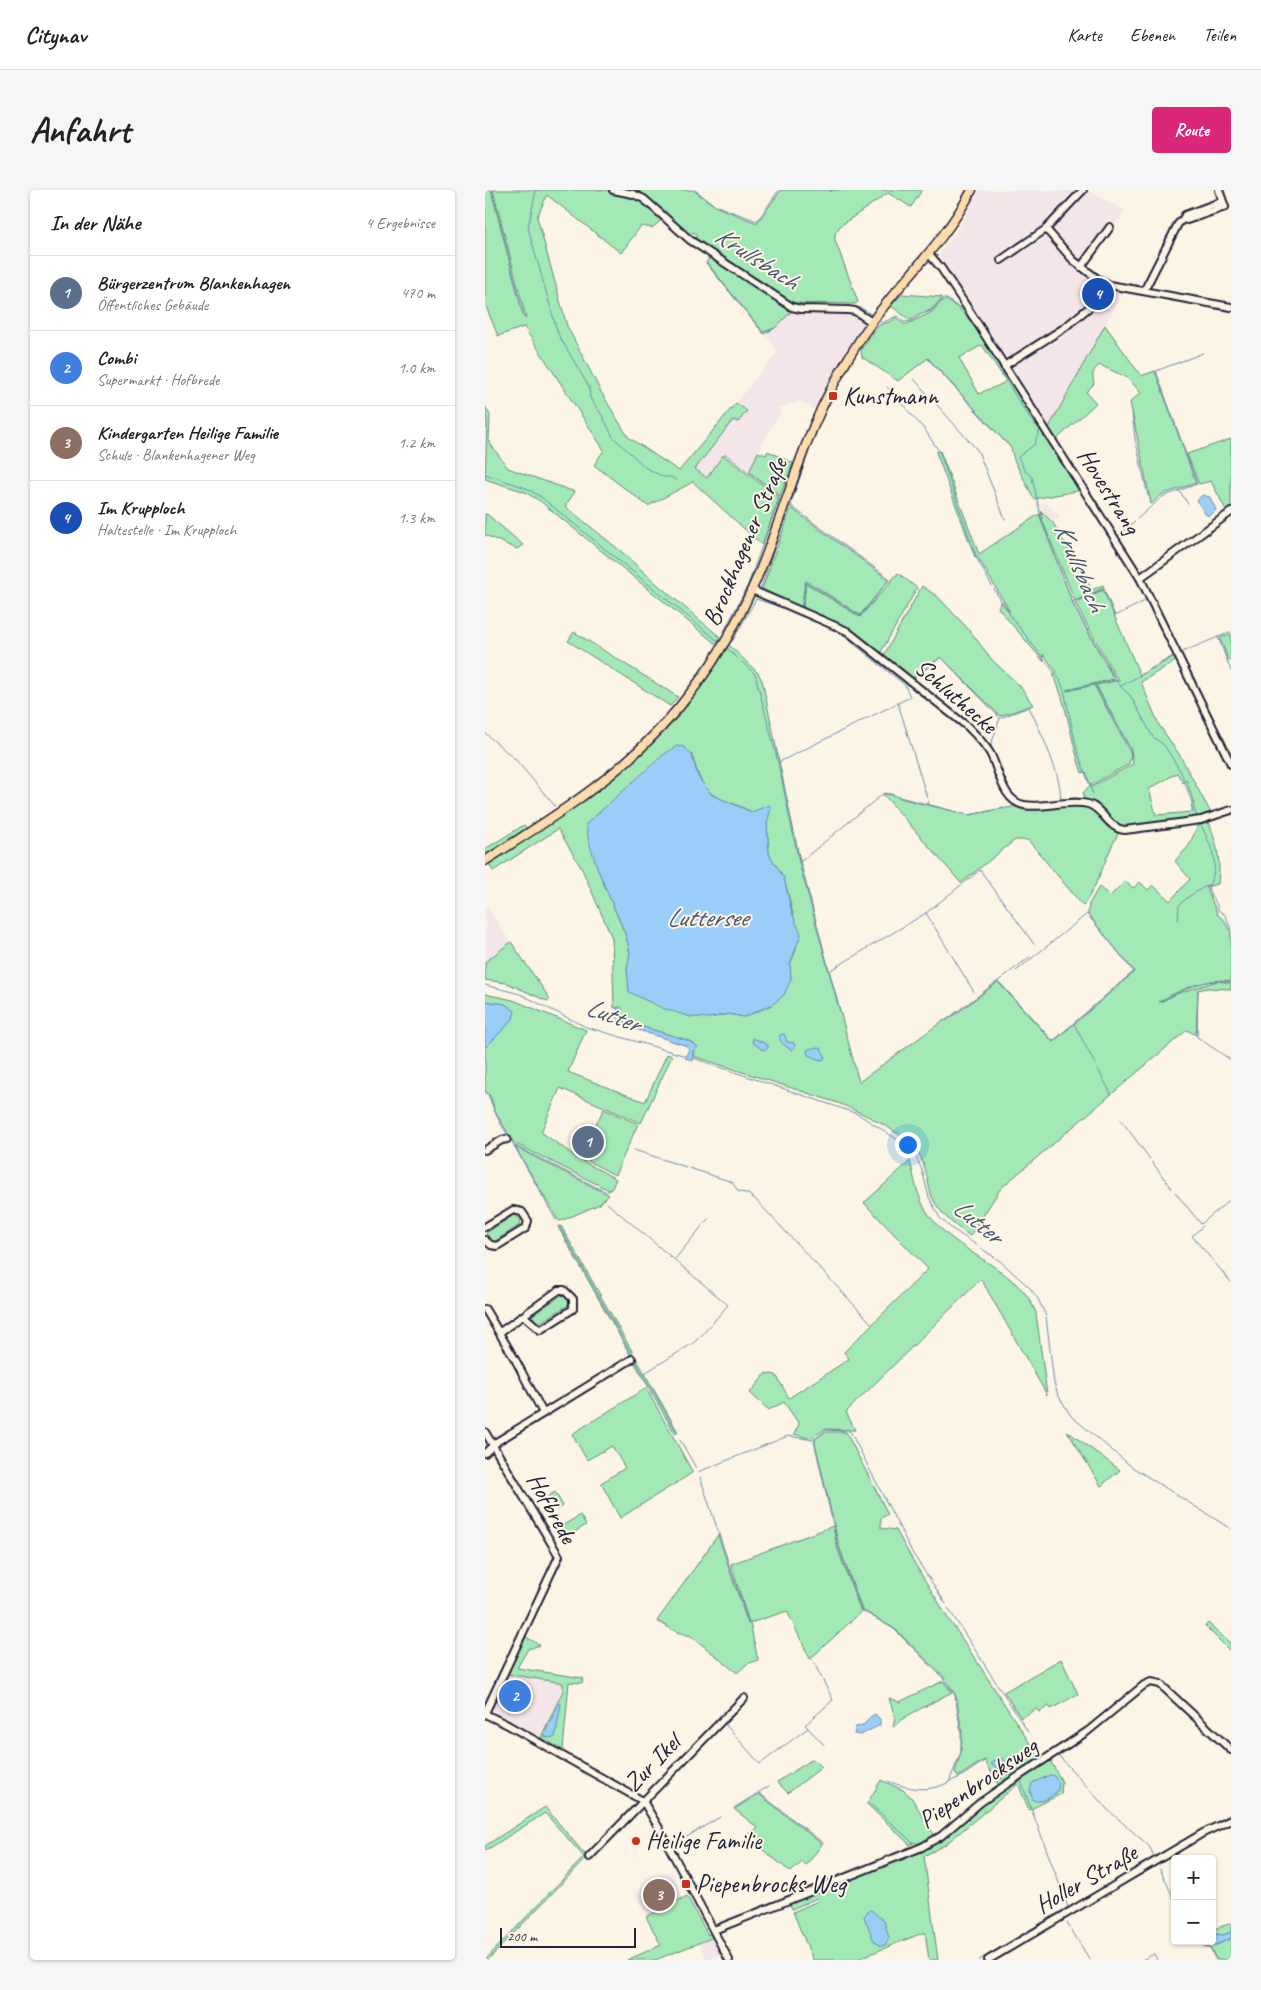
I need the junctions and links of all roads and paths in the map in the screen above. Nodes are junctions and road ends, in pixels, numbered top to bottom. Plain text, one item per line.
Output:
1 (613, 190) edge
2 (972, 190) edge
3 (1083, 190) edge
4 (1219, 190) edge
5 (1110, 227) dead end
6 (1046, 229) junction
7 (929, 254) junction
8 (1001, 260) dead end
9 (1081, 267) junction
10 (1111, 286) junction
11 (1144, 291) junction
12 (1231, 307) edge
13 (872, 322) junction
14 (1005, 366) junction
15 (1231, 512) edge
16 (1140, 578) junction
17 (752, 590) junction
18 (1231, 764) edge
19 (1231, 810) edge
20 (489, 859) edge
21 (507, 1140) dead end
22 (485, 1150) edge
23 (485, 1227) edge
24 (485, 1240) edge
25 (485, 1309) edge
26 (523, 1316) junction
27 (500, 1332) junction
28 (632, 1359) dead end
29 (543, 1413) junction
30 (485, 1432) edge
31 (494, 1446) junction
32 (485, 1453) edge
33 (743, 1698) dead end
34 (485, 1714) edge
35 (1231, 1750) edge
36 (643, 1802) junction
37 (1231, 1820) edge
38 (589, 1857) dead end
39 (713, 1930) junction
40 (729, 1960) edge
41 (988, 1960) edge

1 - 13 street
2 - 7 main road, Brockhagener Straße
3 - 6 street
4 - 11 street
5 - 9 street
6 - 8 street
6 - 9 street
7 - 13 main road, Brockhagener Straße
7 - 14 street, Hovestrang
9 - 10 street
10 - 11 street
10 - 14 street
11 - 12 street
13 - 17 main road, Brockhagener Straße
14 - 16 street, Hovestrang
15 - 16 street
16 - 18 street, Hovestrang
17 - 19 street, Schluthecke
17 - 20 main road, Brockhagener Straße
21 - 22 street
23 - 24 street
25 - 27 street
26 - 26 street
26 - 27 street
27 - 29 street
28 - 29 street
29 - 31 street
30 - 31 street, Hofbrede
31 - 32 street
31 - 34 street, Hofbrede
33 - 36 street, Zur Ikel
34 - 36 street
35 - 39 street, Piepenbrocksweg
36 - 38 street, Zur Ikel
36 - 39 street
37 - 41 street, Holler Straße
39 - 40 street

